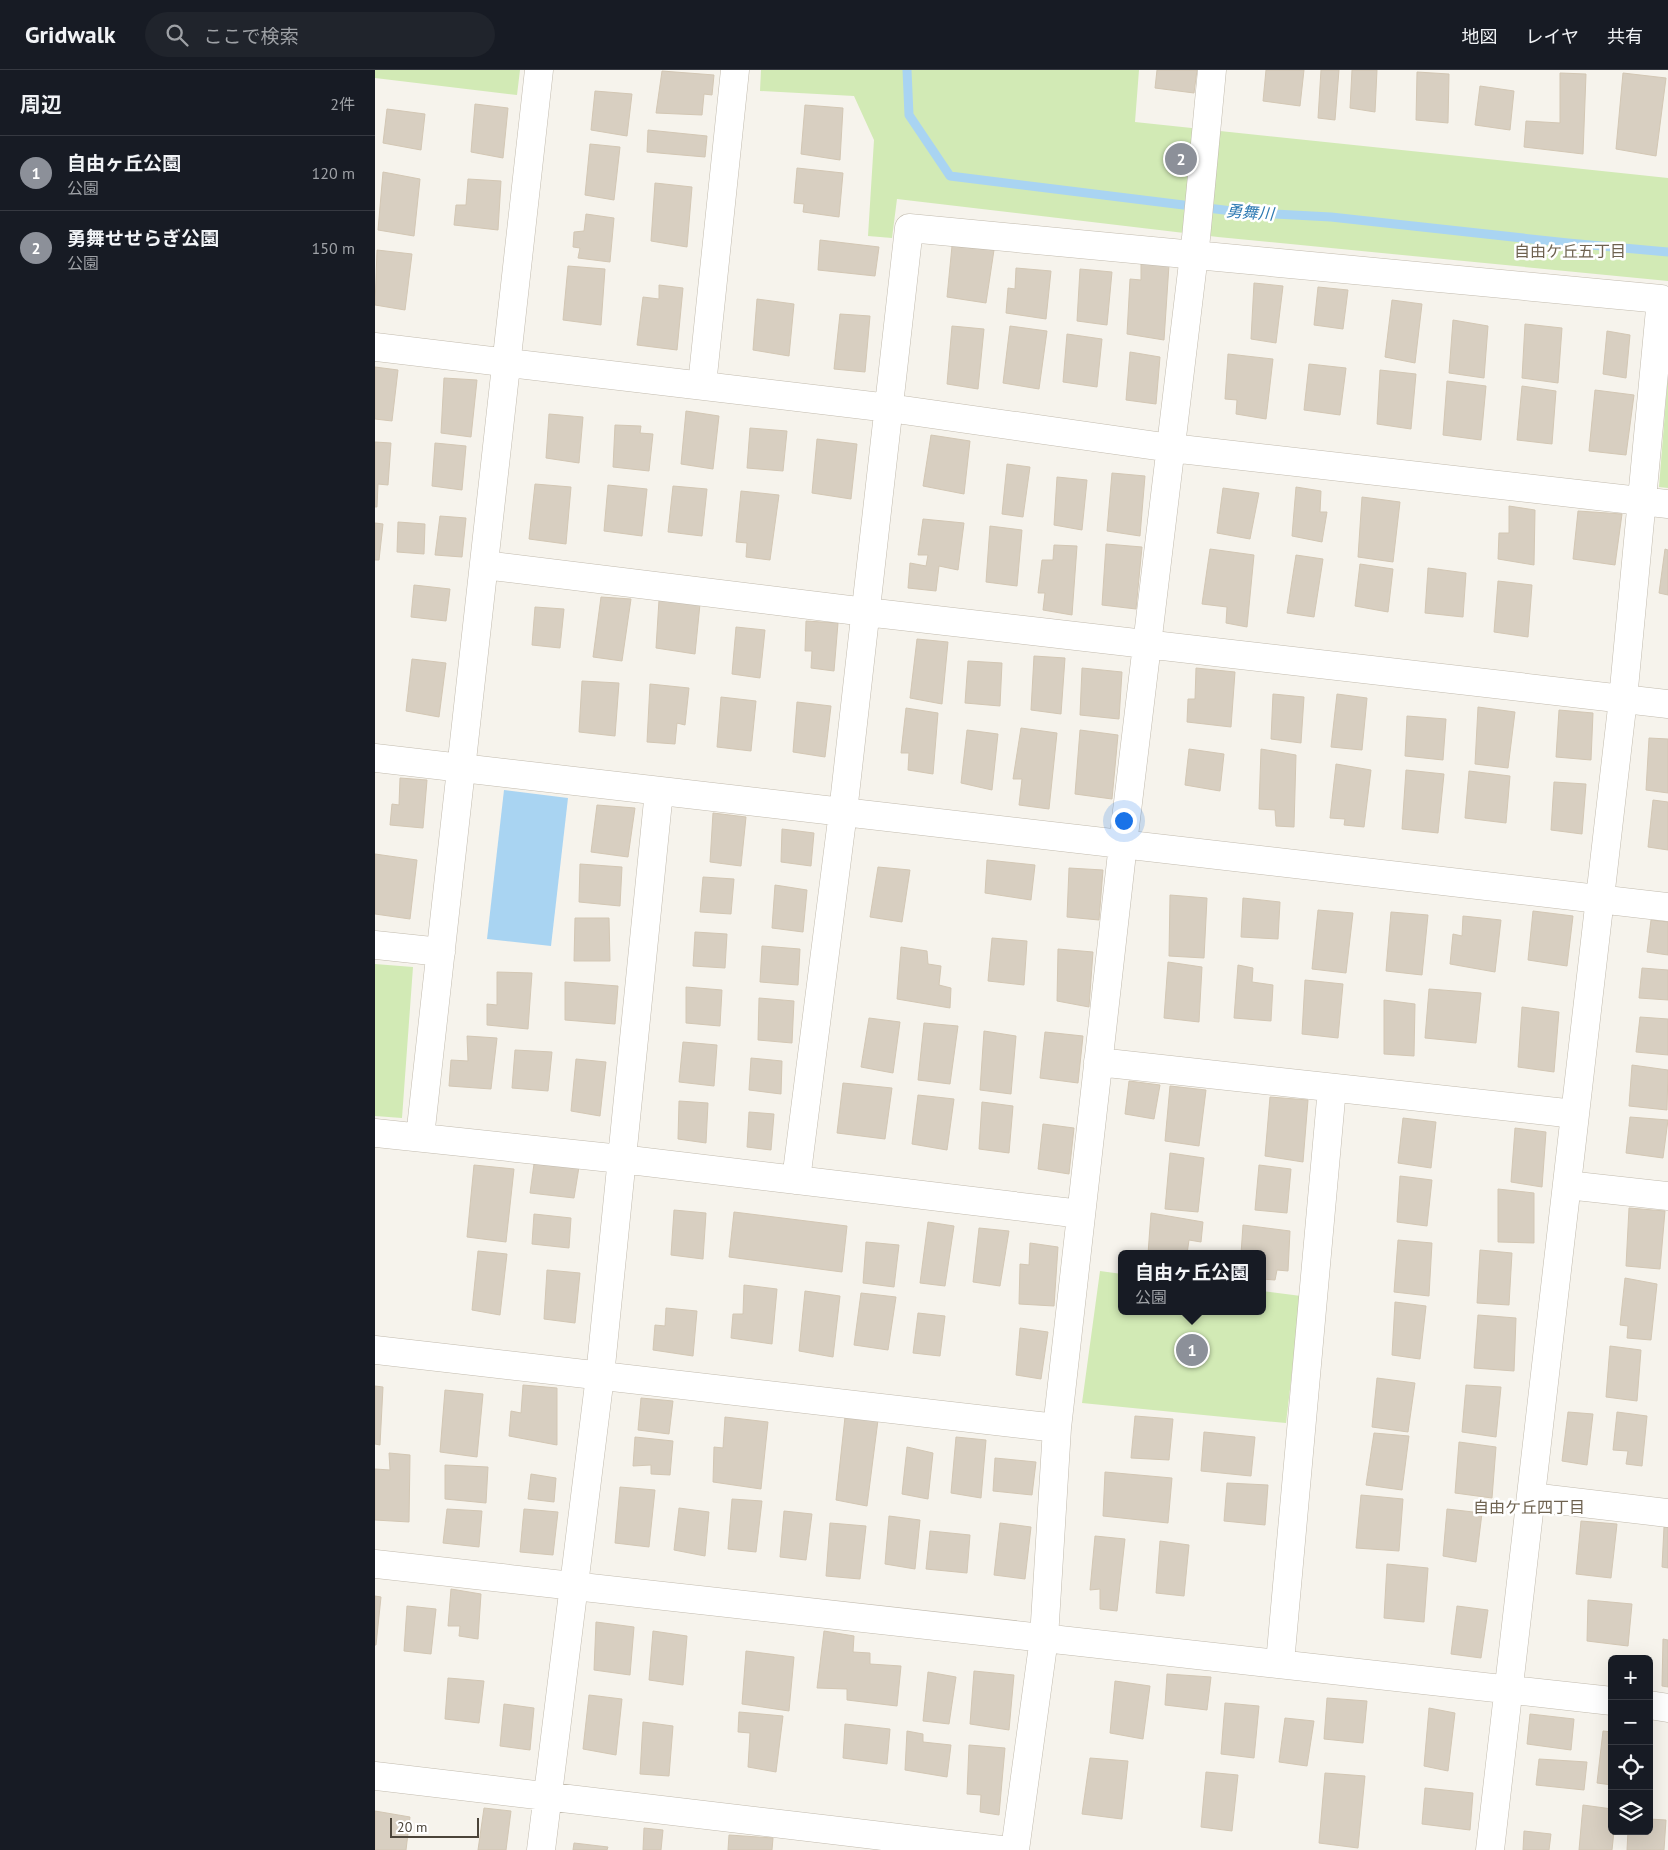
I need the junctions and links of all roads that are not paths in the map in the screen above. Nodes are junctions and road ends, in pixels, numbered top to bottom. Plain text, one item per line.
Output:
1 (539, 70) edge
2 (735, 70) edge
3 (1212, 70) edge
4 (1195, 246) junction
5 (375, 347) edge
6 (507, 362) junction
7 (702, 385) junction
8 (889, 408) junction
9 (1171, 448) junction
10 (1655, 503) edge
11 (484, 565) junction
12 (866, 612) junction
13 (1148, 644) junction
14 (1623, 699) junction
15 (1668, 704) edge
16 (375, 758) edge
17 (462, 768) junction
18 (659, 791) junction
19 (843, 812) junction
20 (1123, 844) junction
21 (1600, 900) junction
22 (1668, 907) edge
23 (375, 946) edge
24 (441, 952) junction
25 (1099, 1062) junction
26 (1332, 1088) junction
27 (1575, 1114) junction
28 (375, 1133) edge
29 (420, 1137) junction
30 (621, 1159) junction
31 (796, 1180) junction
32 (1567, 1185) junction
33 (1668, 1196) edge
34 (1081, 1214) junction
35 (375, 1350) edge
36 (599, 1376) junction
37 (1057, 1428) junction
38 (1531, 1497) junction
39 (1668, 1513) edge
40 (375, 1564) edge
41 (573, 1586) junction
42 (1044, 1638) junction
43 (1280, 1663) junction
44 (1508, 1688) junction
45 (1608, 1700) edge
46 (1653, 1706) edge
47 (1668, 1708) edge
48 (375, 1776) edge
49 (547, 1796) junction
50 (541, 1850) edge
51 (1001, 1850) edge
52 (1015, 1850) edge
53 (1490, 1850) edge

1 - 6 street
2 - 7 street
3 - 4 street
4 - 8 street
4 - 9 street
4 - 10 street
5 - 6 street
6 - 7 street
6 - 11 street
7 - 8 street
8 - 9 street
8 - 12 street
9 - 10 street
9 - 13 street
10 - 14 street
11 - 12 street
11 - 17 street
12 - 13 street
12 - 19 street
13 - 14 street
13 - 20 street
14 - 15 street
14 - 21 street
16 - 17 street
17 - 18 street
17 - 24 street
18 - 19 street
18 - 30 street
19 - 20 street
19 - 31 street
20 - 21 street
20 - 25 street
21 - 22 street
21 - 27 street
23 - 24 street
24 - 29 street
25 - 26 street
25 - 34 street
26 - 27 street
26 - 43 street
27 - 32 street
28 - 29 street
29 - 30 street
30 - 31 street
30 - 36 street
31 - 34 street
32 - 33 street
32 - 38 street
34 - 37 street
35 - 36 street
36 - 37 street
36 - 41 street
37 - 42 street
38 - 39 street
38 - 44 street
40 - 41 street
41 - 42 street
41 - 49 street
42 - 43 street
42 - 52 street
43 - 44 street
44 - 45 street
44 - 53 street
46 - 47 street
48 - 49 street
49 - 50 street
49 - 51 street

